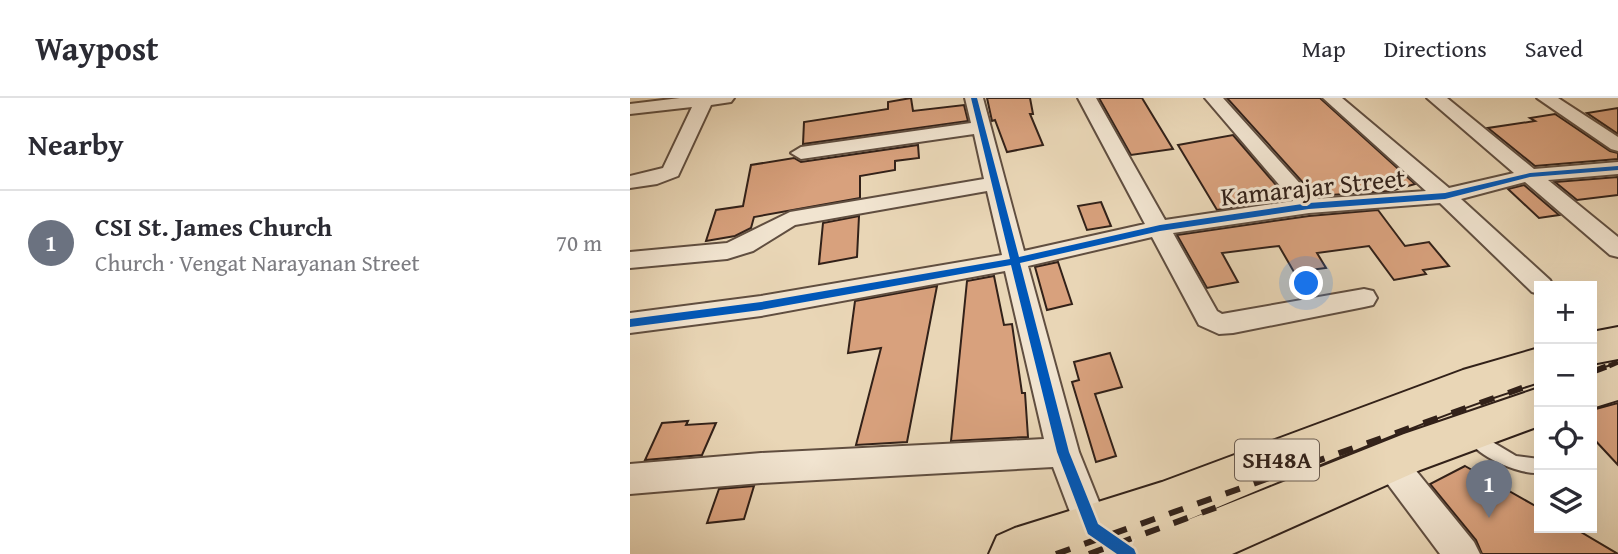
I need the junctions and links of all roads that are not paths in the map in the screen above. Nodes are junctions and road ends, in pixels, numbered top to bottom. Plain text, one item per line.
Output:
1 (725, 98) edge
2 (974, 98) edge
3 (1087, 98) edge
4 (1214, 98) edge
5 (1332, 98) edge
6 (1436, 98) edge
7 (1546, 98) edge
8 (705, 99) edge
9 (630, 109) edge
10 (982, 127) junction
11 (1618, 145) edge
12 (801, 153) dead end
13 (1618, 167) edge
14 (1530, 175) junction
15 (630, 182) edge
16 (997, 183) junction
17 (1445, 196) junction
18 (1309, 206) junction
19 (1160, 228) junction
20 (1618, 249) edge
21 (630, 260) edge
22 (1015, 261) junction
23 (1536, 281) edge
24 (1364, 298) dead end
25 (630, 323) edge
26 (1605, 351) edge
27 (1534, 367) edge
28 (1597, 375) edge
29 (1534, 409) edge
30 (1465, 431) junction
31 (1063, 452) junction
32 (1389, 461) junction
33 (1534, 467) edge
34 (630, 479) edge
35 (1111, 541) edge
36 (1182, 551) edge
37 (1015, 554) edge
38 (1462, 554) edge

1 - 8 street
2 - 10 street
3 - 19 street
4 - 18 street
5 - 17 street
6 - 14 street
7 - 11 street
8 - 9 street
8 - 15 street
10 - 12 street
10 - 16 street
13 - 14 street, Kamarajar Street
14 - 17 street, Kamarajar Street
14 - 20 street
16 - 21 street
16 - 22 street
17 - 18 street, Kamarajar Street
17 - 23 street
18 - 19 street, Kamarajar Street
19 - 22 street, Kamarajar Street
19 - 24 street
22 - 25 street, Kamarajar Street
22 - 31 street
26 - 28 main road
27 - 35 main road, SH48A
29 - 30 main road, SH48A
30 - 32 main road, SH48A
30 - 33 lane
31 - 34 street
31 - 35 street
32 - 36 main road, SH48A
32 - 38 street
35 - 37 main road, SH48A

